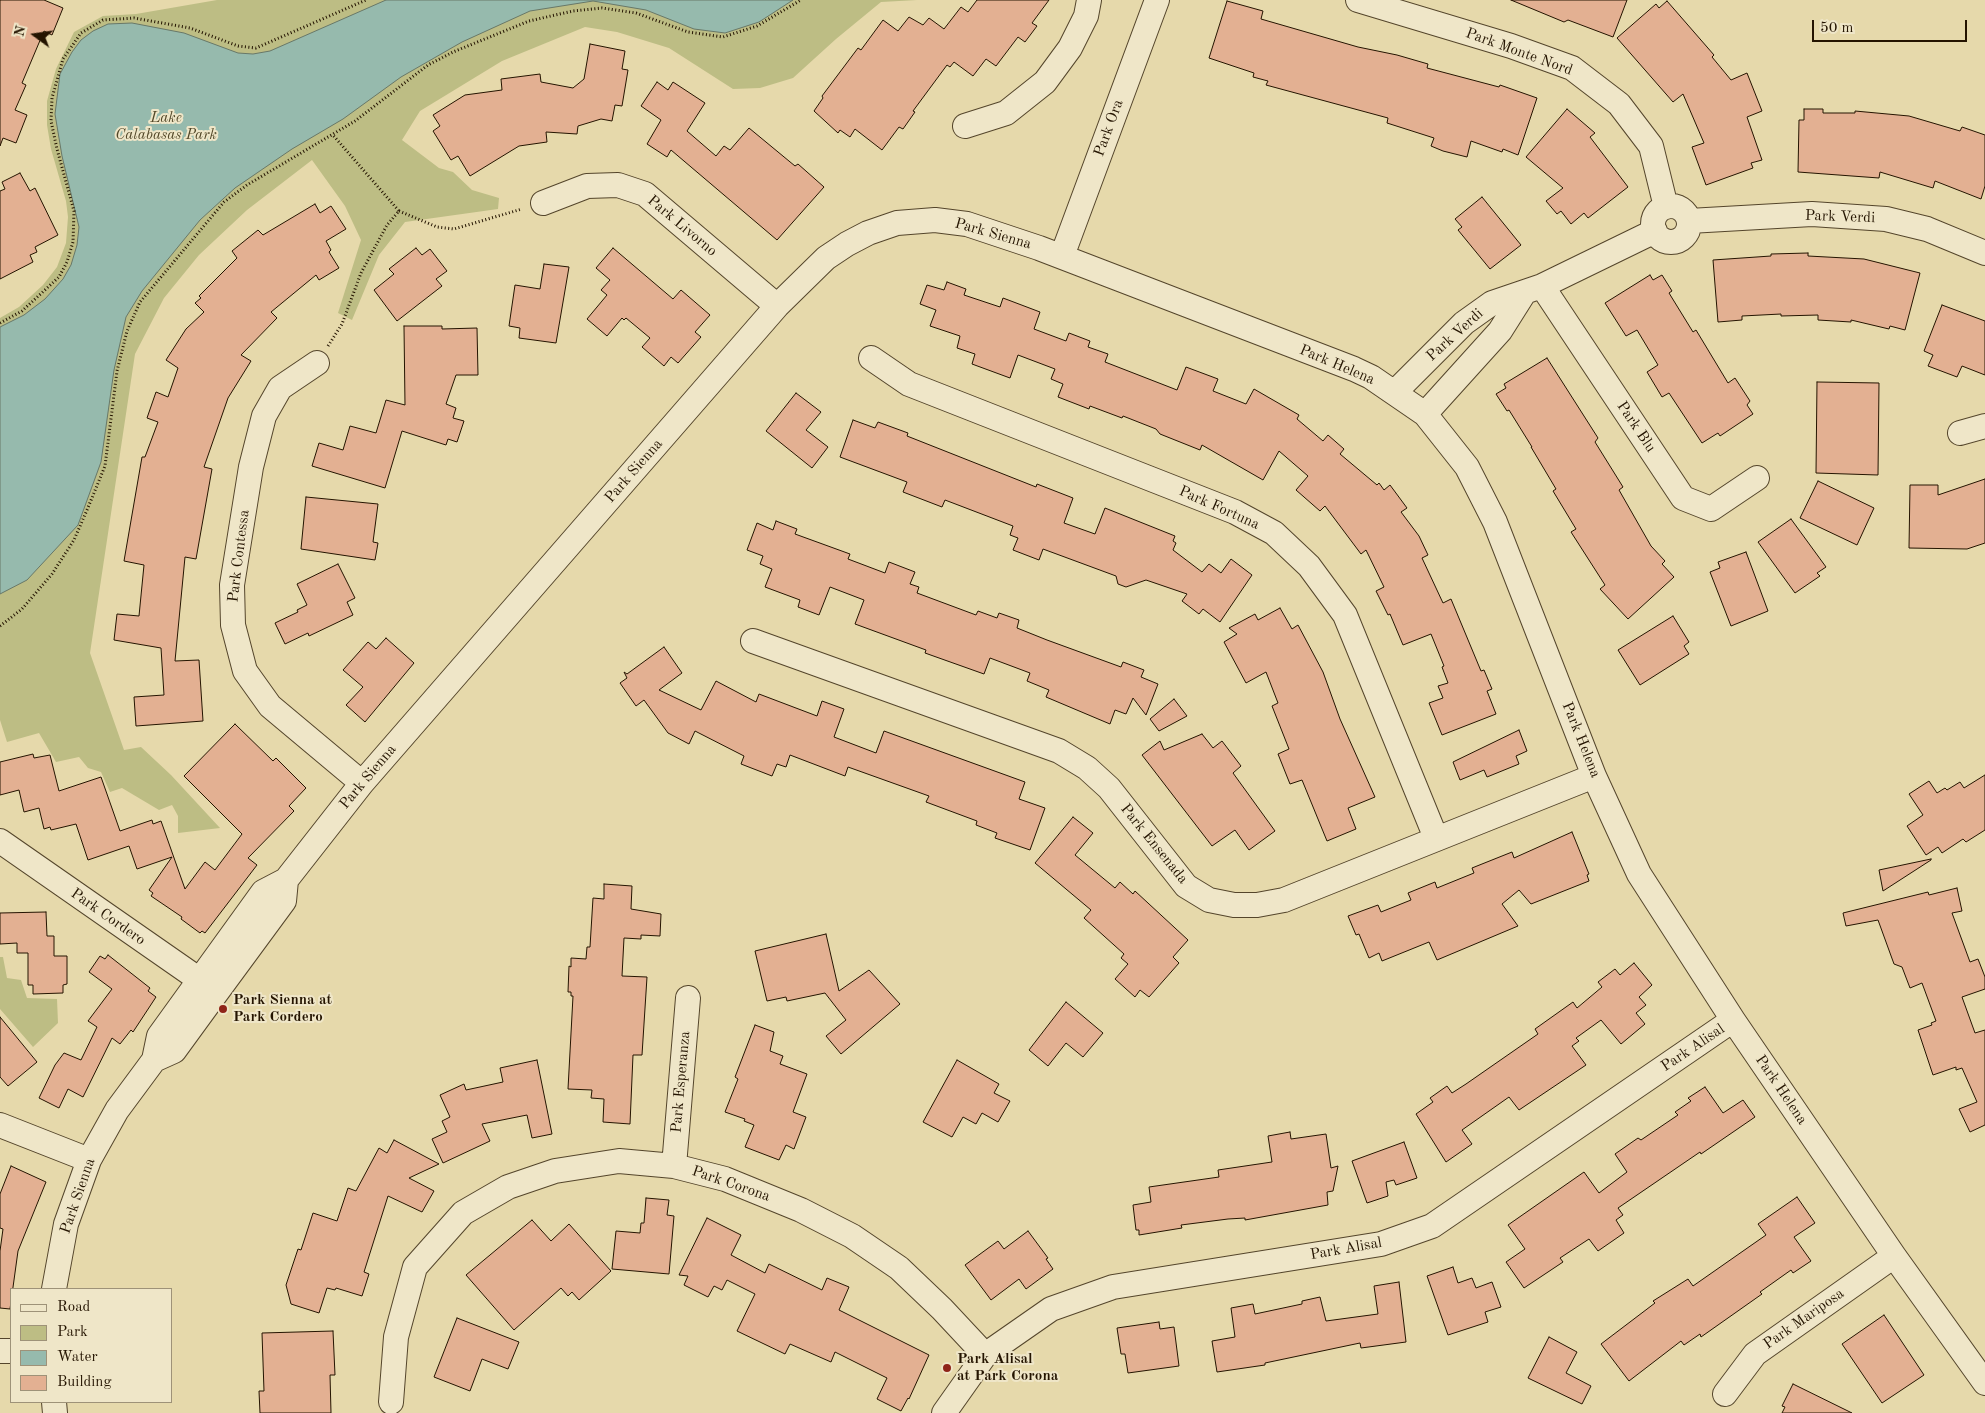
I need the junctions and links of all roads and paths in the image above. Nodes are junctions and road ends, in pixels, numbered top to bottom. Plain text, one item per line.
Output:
1 (366, 0) edge
2 (801, 0) edge
3 (1089, 0) edge
4 (1157, 0) edge
5 (1358, 0) edge
6 (965, 126) dead end
7 (332, 134) junction
8 (543, 203) joint
9 (1666, 207) junction
10 (399, 211) junction
11 (1689, 221) junction
12 (1655, 231) junction
13 (1985, 253) edge
14 (1062, 256) junction
15 (1533, 290) junction
16 (777, 306) junction
17 (0, 323) edge
18 (871, 358) dead end
19 (317, 363) joint
20 (1395, 392) junction
21 (1425, 414) junction
22 (1985, 426) edge
23 (1960, 434) dead end
24 (1757, 478) dead end
25 (0, 626) edge
26 (753, 641) dead end
27 (1594, 776) junction
28 (362, 783) junction
29 (1436, 838) junction
30 (0, 841) edge
31 (207, 986) junction
32 (688, 998) dead end
33 (1733, 1020) junction
34 (0, 1125) edge
35 (88, 1160) junction
36 (674, 1166) junction
37 (1894, 1256) junction
38 (54, 1288) edge
39 (985, 1355) junction
40 (1985, 1383) edge
41 (1725, 1394) dead end
42 (391, 1402) dead end
43 (944, 1413) edge

1 - 17 path
2 - 7 path
3 - 6 street
4 - 14 street, Park Ora
5 - 9 street, Park Monte Nord
7 - 10 path
7 - 25 path
8 - 10 path
8 - 16 street, Park Livorno
9 - 11 street
9 - 12 street
10 - 19 path
11 - 12 street
11 - 13 street, Park Verdi
12 - 15 street, Park Verdi
14 - 16 street, Park Sienna
14 - 20 street, Park Helena
15 - 20 street, Park Verdi
15 - 21 street, Park Verdi
15 - 24 street, Park Blu
16 - 28 street, Park Sienna
18 - 29 street, Park Fortuna
19 - 28 street, Park Contessa
20 - 21 street, Park Helena
21 - 27 street, Park Helena
22 - 23 street
26 - 29 street, Park Ensenada
27 - 29 street, Park Ensenada
27 - 33 street, Park Helena
28 - 31 street, Park Sienna
30 - 31 street, Park Cordero
31 - 35 street, Park Sienna
32 - 36 street, Park Esperanza
33 - 37 street, Park Helena
33 - 39 street, Park Alisal
34 - 35 street
35 - 38 street, Park Sienna
36 - 39 street, Park Corona
36 - 42 street, Park Corona
37 - 40 street, Park Helena
37 - 41 street, Park Mariposa
39 - 43 street, Park Alisal

